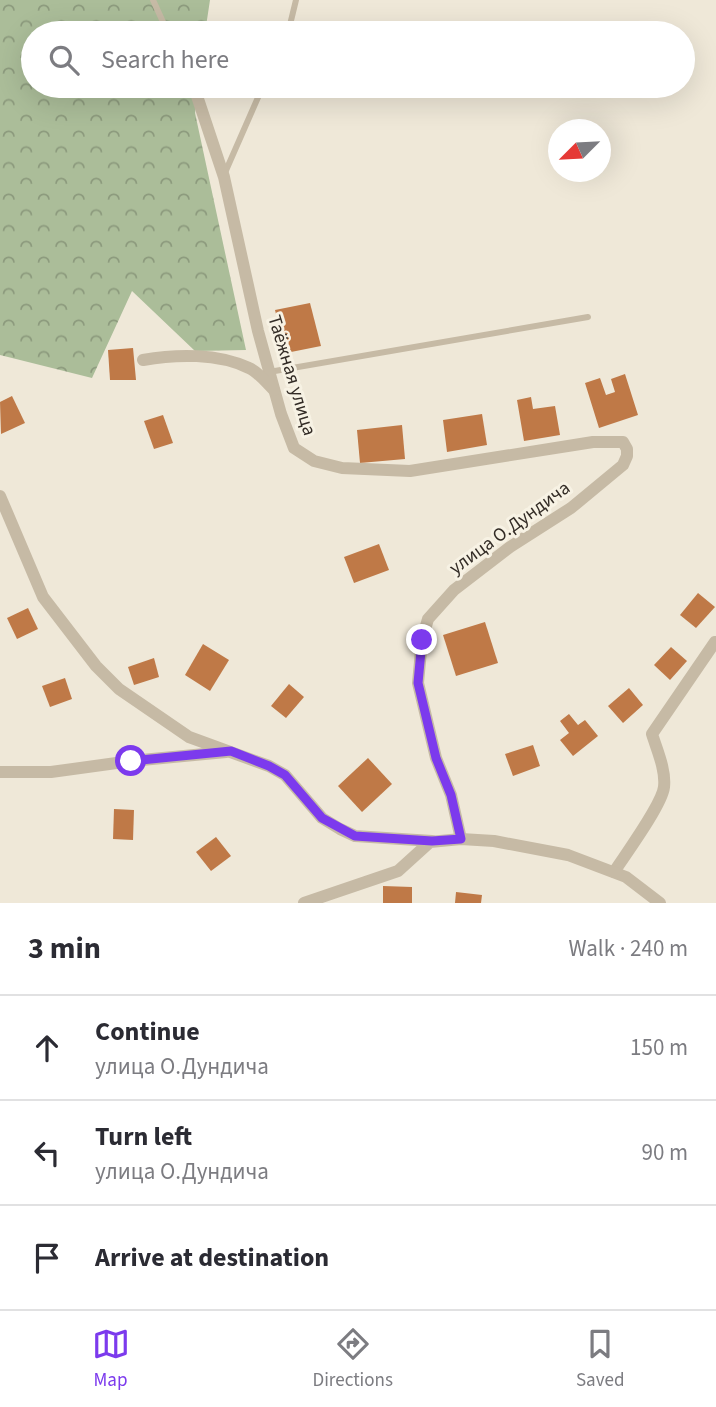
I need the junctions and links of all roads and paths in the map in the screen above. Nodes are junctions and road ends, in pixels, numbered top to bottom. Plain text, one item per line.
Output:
1 (153, 0) edge
2 (296, 0) edge
3 (163, 21) edge
4 (291, 21) edge
5 (197, 98) edge
6 (258, 98) edge
7 (223, 177) junction
8 (588, 317) dead end
9 (144, 360) dead end
10 (269, 372) junction
11 (275, 390) junction
12 (627, 456) joint
13 (0, 496) edge
14 (715, 642) edge
15 (231, 751) junction
16 (0, 772) edge
17 (461, 839) junction
18 (432, 841) junction
19 (614, 872) junction
20 (304, 903) edge
21 (660, 903) edge

1 - 3 lane
2 - 4 lane
5 - 7 street, Таёжная улица
6 - 7 lane
7 - 10 street, Таёжная улица
8 - 10 lane
9 - 11 street
10 - 11 street, Таёжная улица
11 - 12 street, Таёжная улица
12 - 17 street, улица О.Дундича
13 - 15 street
14 - 19 street
15 - 16 street
15 - 18 street
17 - 18 street
17 - 19 street
18 - 20 street
19 - 21 street

